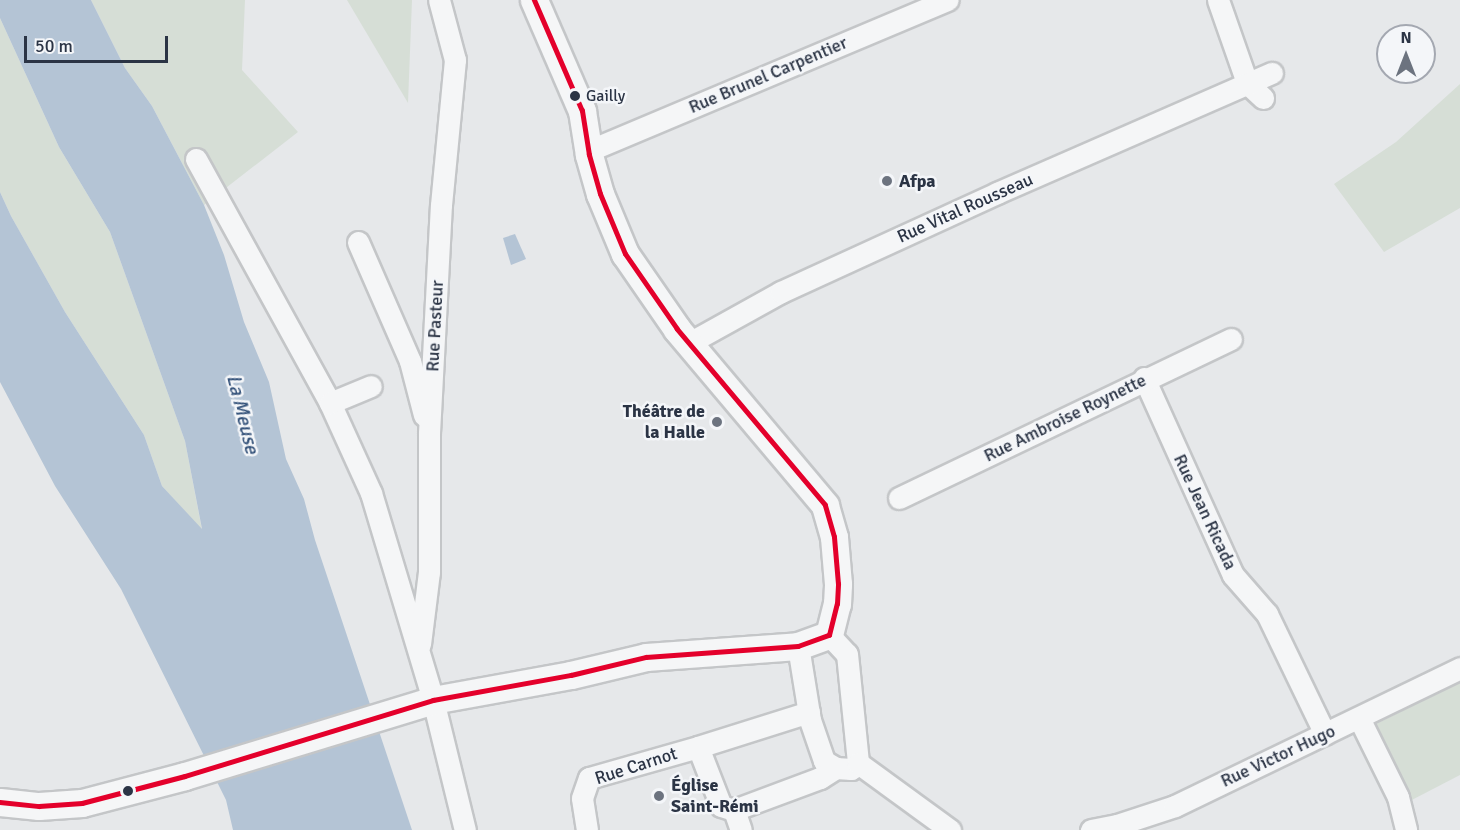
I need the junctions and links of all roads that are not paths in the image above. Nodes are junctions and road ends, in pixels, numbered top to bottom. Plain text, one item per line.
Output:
1 (439, 0) edge
2 (534, 0) edge
3 (948, 0) edge
4 (1218, 0) edge
5 (1272, 73) dead end
6 (1247, 83) junction
7 (1263, 98) dead end
8 (588, 151) junction
9 (196, 159) dead end
10 (358, 242) dead end
11 (1231, 339) dead end
12 (689, 344) junction
13 (1144, 378) junction
14 (371, 386) dead end
15 (330, 403) junction
16 (429, 433) junction
17 (898, 498) dead end
18 (815, 641) junction
19 (419, 654) junction
20 (1460, 668) edge
21 (421, 703) junction
22 (809, 712) junction
23 (1359, 718) junction
24 (1325, 734) junction
25 (698, 747) junction
26 (858, 763) junction
27 (836, 768) junction
28 (0, 802) edge
29 (739, 825) edge
30 (465, 830) edge
31 (587, 830) edge
32 (950, 830) edge
33 (1091, 830) edge
34 (1406, 830) edge

1 - 16 street, Rue Pasteur
2 - 8 street
3 - 8 street, Rue Brunel Carpentier
4 - 6 street
5 - 6 street, Rue Vital Rousseau
6 - 7 street
6 - 12 street, Rue Vital Rousseau
8 - 12 street
9 - 15 street
10 - 16 street
11 - 13 street, Rue Ambroise Roynette
12 - 18 street
13 - 17 street, Rue Ambroise Roynette
13 - 24 street, Rue Jean Ricada
14 - 15 street
15 - 19 street
16 - 19 street, Rue Pasteur
18 - 21 street
18 - 22 street
18 - 26 street
19 - 21 street
20 - 23 street, Rue Victor Hugo
21 - 28 street
21 - 30 street
22 - 25 street
22 - 27 street
23 - 24 street, Rue Victor Hugo
23 - 34 street
24 - 33 street, Rue Victor Hugo
25 - 29 street
25 - 31 street, Rue Carnot
26 - 27 street
26 - 32 street
27 - 29 street

